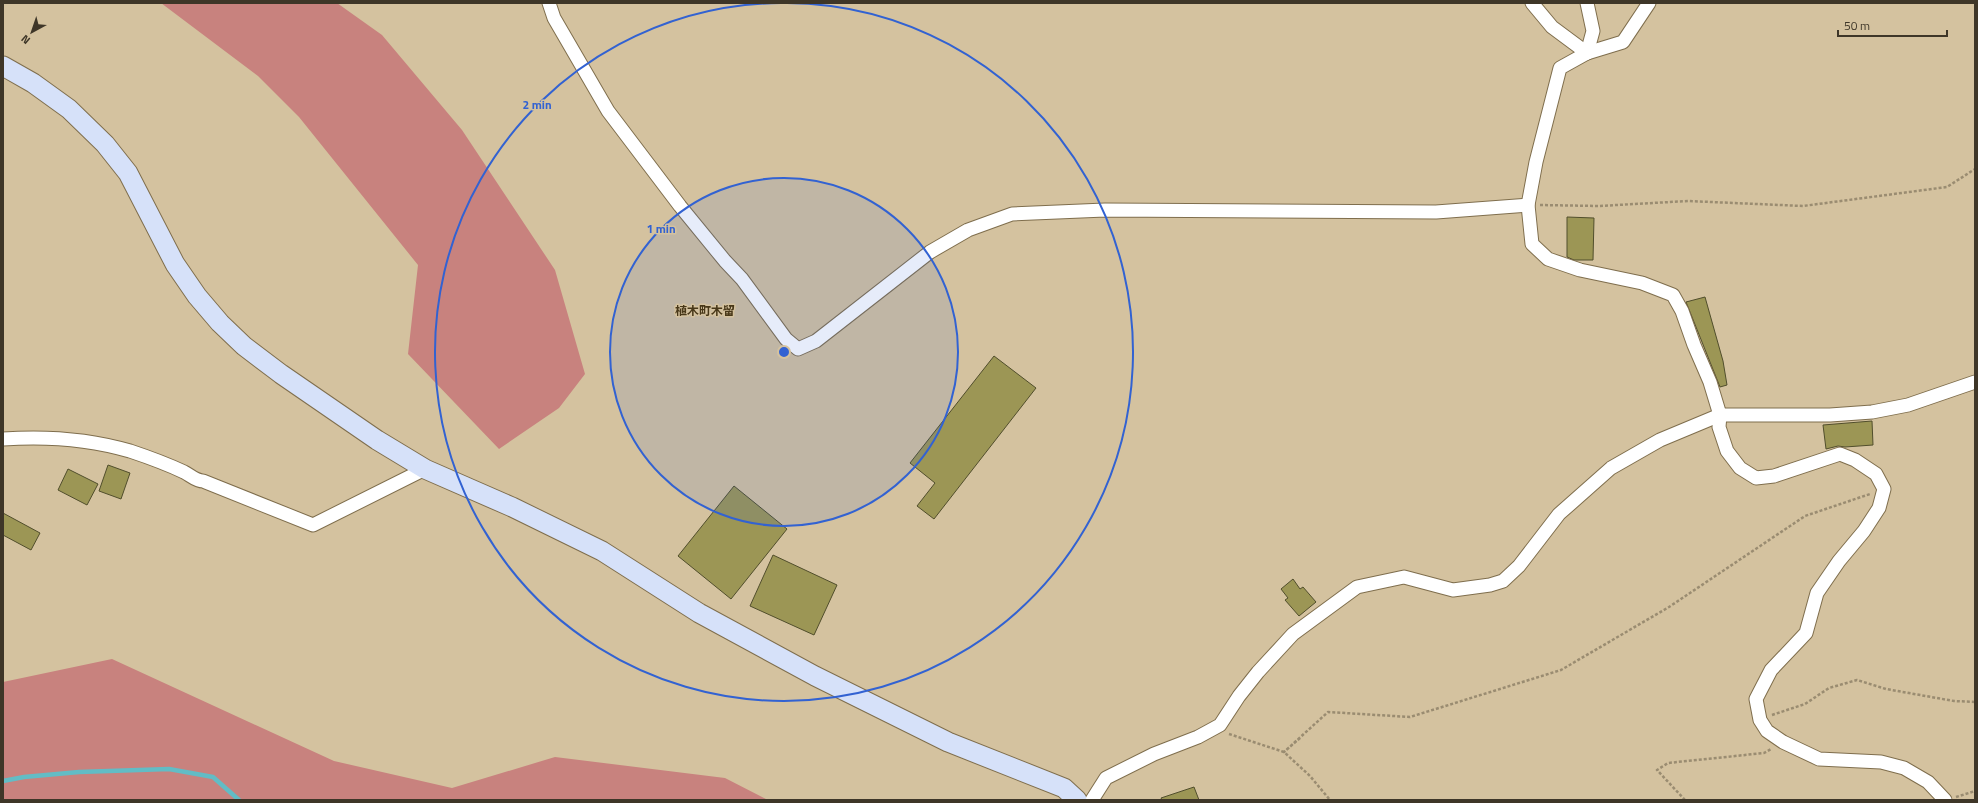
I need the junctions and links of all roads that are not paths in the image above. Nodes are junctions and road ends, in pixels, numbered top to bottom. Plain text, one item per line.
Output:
1 (549, 3) edge
2 (1532, 3) edge
3 (1587, 3) edge
4 (1649, 3) edge
5 (1587, 53) junction
6 (3, 66) edge
7 (1528, 205) junction
8 (1975, 382) edge
9 (1720, 415) junction
10 (3, 439) edge
11 (425, 469) junction
12 (1949, 799) edge
13 (1077, 800) edge
14 (1092, 800) edge

1 - 7 street
2 - 5 street
3 - 5 street
4 - 5 street
5 - 7 street
6 - 11 street
7 - 9 street
8 - 9 street
9 - 12 street
9 - 14 street
10 - 11 street
11 - 13 street

